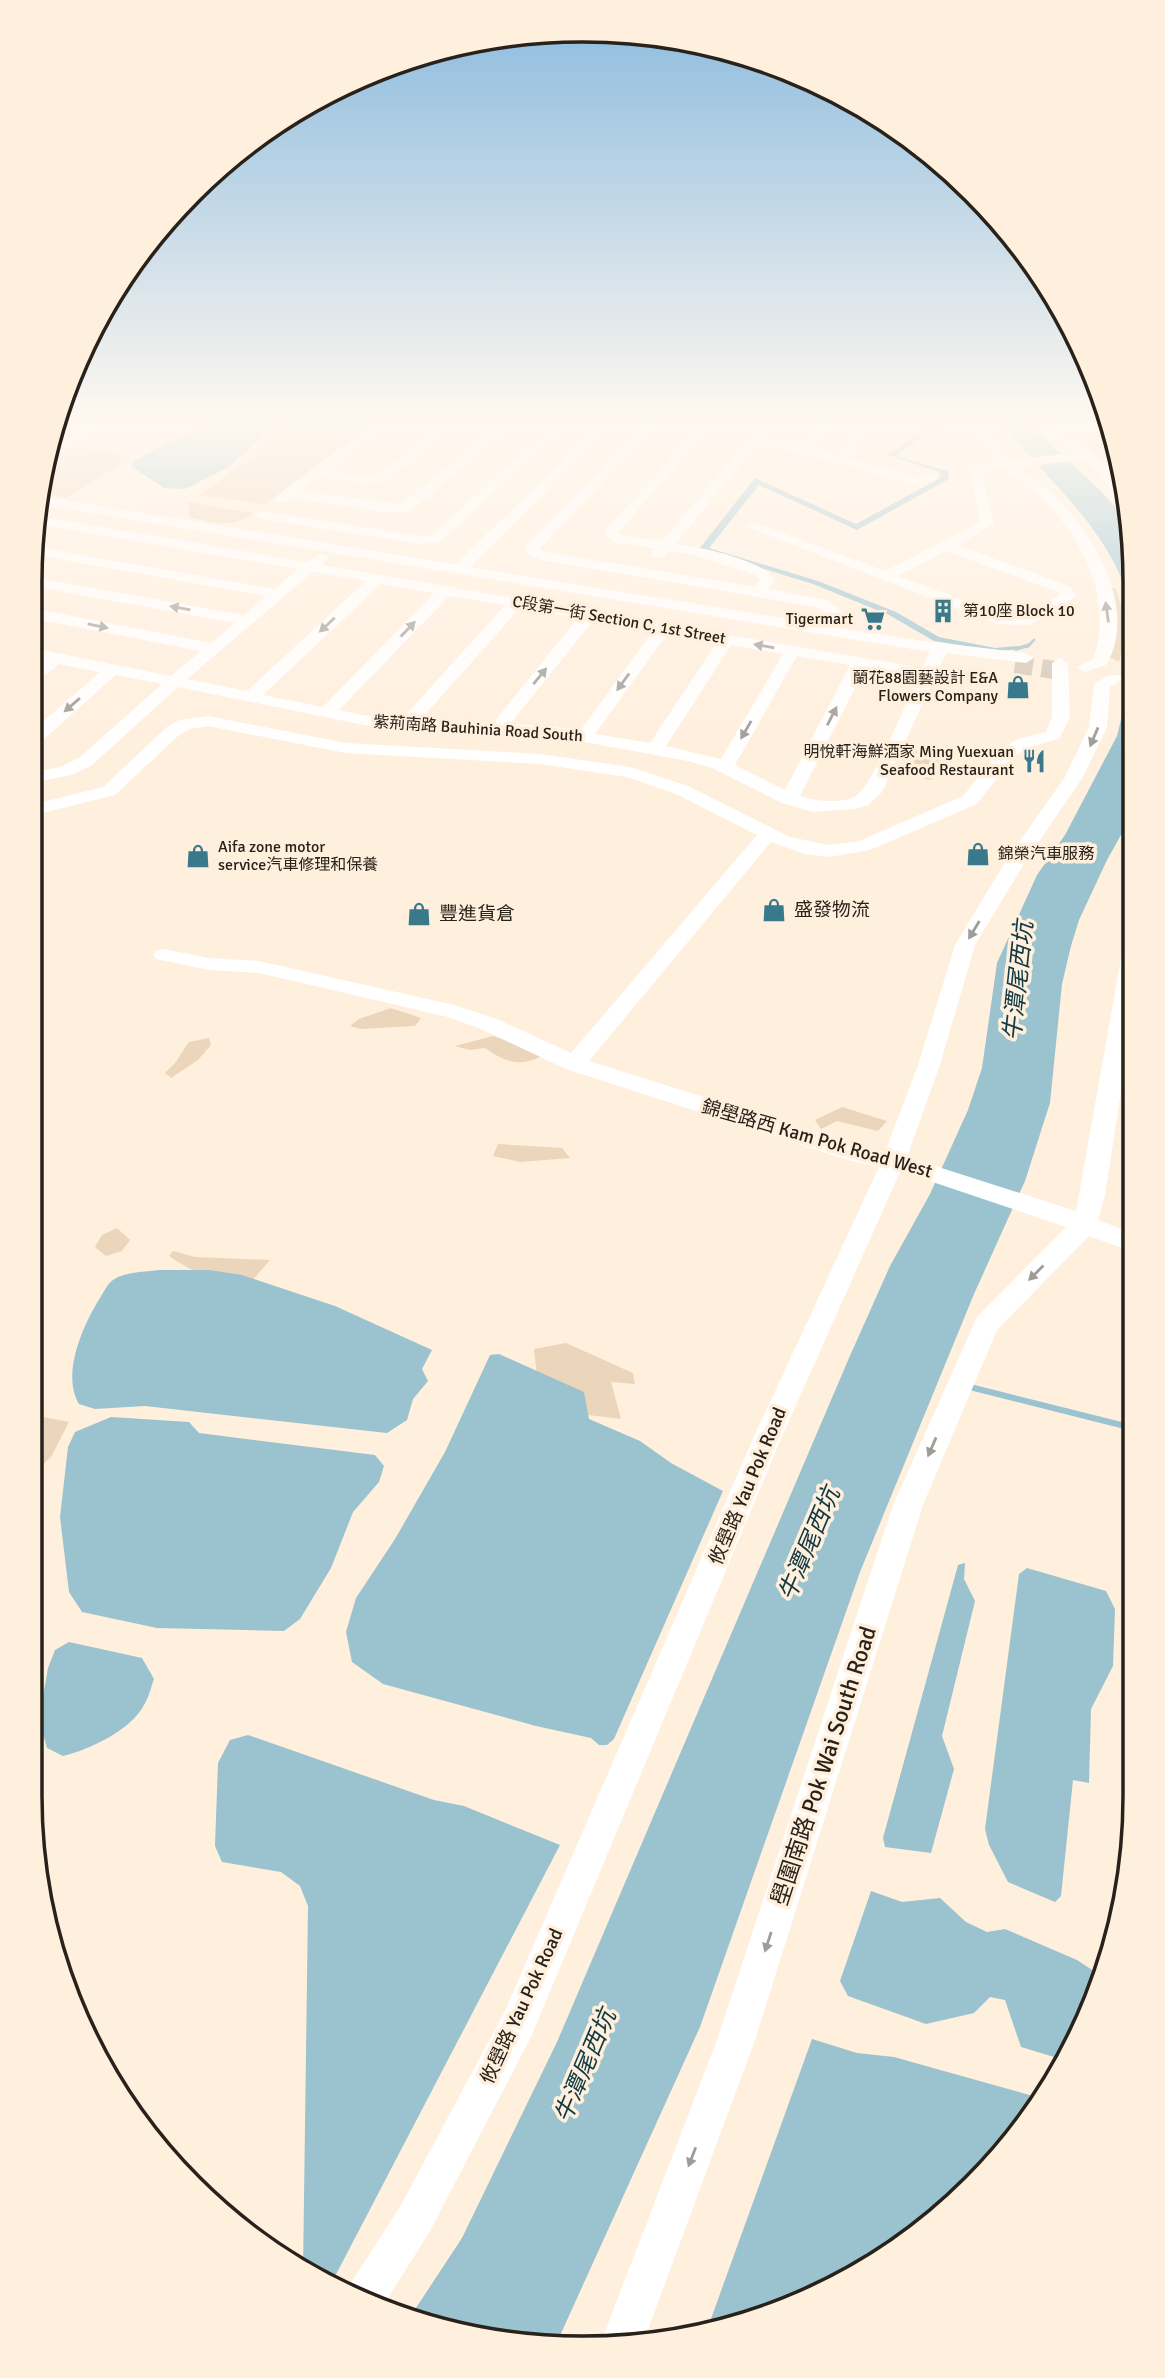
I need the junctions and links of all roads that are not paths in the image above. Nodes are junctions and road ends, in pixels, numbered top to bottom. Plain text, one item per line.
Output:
1 (105, 532) edge
2 (238, 532) edge
3 (369, 532) edge
4 (443, 532) edge
5 (497, 532) edge
6 (546, 532) edge
7 (610, 532) edge
8 (678, 532) edge
9 (757, 532) edge
10 (972, 532) edge
11 (1074, 532) edge
12 (945, 546) junction
13 (333, 547) junction
14 (665, 547) junction
15 (43, 552) edge
16 (722, 560) junction
17 (310, 567) junction
18 (460, 568) junction
19 (642, 573) junction
20 (886, 576) junction
21 (377, 579) junction
22 (42, 583) edge
23 (704, 583) junction
24 (446, 590) junction
25 (759, 592) junction
26 (278, 594) junction
27 (623, 596) junction
28 (516, 603) junction
29 (42, 615) edge
30 (589, 615) junction
31 (247, 620) junction
32 (663, 628) junction
33 (824, 629) junction
34 (727, 639) junction
35 (213, 648) junction
36 (793, 650) junction
37 (941, 650) junction
38 (42, 655) edge
39 (55, 658) junction
40 (860, 662) junction
41 (1060, 667) junction
42 (1085, 667) junction
43 (42, 669) edge
44 (113, 669) junction
45 (928, 674) junction
46 (1123, 677) edge
47 (1123, 677) edge
48 (1123, 677) edge
49 (174, 681) junction
50 (250, 698) junction
51 (326, 713) junction
52 (407, 724) junction
53 (497, 729) junction
54 (42, 731) edge
55 (584, 737) junction
56 (655, 750) junction
57 (724, 766) junction
58 (42, 776) edge
59 (789, 799) junction
60 (42, 808) edge
61 (768, 834) junction
62 (163, 955) dead end
63 (1123, 1009) edge
64 (574, 1064) junction
65 (904, 1164) junction
66 (1062, 1216) junction
67 (1123, 1239) edge
68 (368, 2291) edge
69 (625, 2334) edge

1 - 17 street, C段第一街 Section C, 1st Street
2 - 13 street
3 - 4 street
5 - 18 street
6 - 19 street
7 - 14 street
8 - 14 street
9 - 20 street
10 - 12 street
42 -> 11 street
12 - 20 street
12 - 20 street
13 - 17 street
13 - 18 street
14 - 16 street
14 - 19 street
15 - 26 street
16 - 23 street
16 - 25 street
17 - 21 street, C段第一街 Section C, 1st Street
17 - 26 street
18 - 27 street
19 - 23 street
19 - 27 street
21 - 24 street, C段第一街 Section C, 1st Street
21 -> 50 street
31 -> 22 street
23 - 25 street
24 - 28 street, C段第一街 Section C, 1st Street
51 -> 24 street
25 - 33 street
26 - 31 street
27 - 33 street
28 - 30 street, C段第一街 Section C, 1st Street
28 - 52 street
29 -> 35 street
30 - 32 street, C段第一街 Section C, 1st Street
53 -> 30 street
31 - 35 street
32 - 34 street, C段第一街 Section C, 1st Street
32 -> 55 street
33 - 37 street
36 -> 34 street, C段第一街 Section C, 1st Street
34 - 56 street
35 - 49 street
36 - 40 street, C段第一街 Section C, 1st Street
36 -> 57 street
37 - 41 street
37 - 45 street
38 - 39 street, 紫荊南路 Bauhinia Road South
39 - 43 street
39 - 44 street, 紫荊南路 Bauhinia Road South
40 - 45 street, C段第一街 Section C, 1st Street
59 -> 40 street
41 - 42 street
41 - 47 street
41 - 61 street
42 - 46 street
44 - 49 street, 紫荊南路 Bauhinia Road South
44 -> 54 street
45 - 59 street, 紫荊南路 Bauhinia Road South
48 -> 65 street, 攸壆路 Yau Pok Road
49 - 50 street, 紫荊南路 Bauhinia Road South
49 - 58 street
50 - 51 street, 紫荊南路 Bauhinia Road South
51 - 52 street, 紫荊南路 Bauhinia Road South
52 - 53 street, 紫荊南路 Bauhinia Road South
53 - 55 street, 紫荊南路 Bauhinia Road South
55 - 56 street, 紫荊南路 Bauhinia Road South
56 - 57 street, 紫荊南路 Bauhinia Road South
57 - 59 street, 紫荊南路 Bauhinia Road South
60 - 61 street
61 - 64 street
62 - 64 street, 錦壆路西 Kam Pok Road West
63 - 66 street
64 - 65 street, 錦壆路西 Kam Pok Road West
65 - 66 street, 錦壆路西 Kam Pok Road West
65 - 68 street, 攸壆路 Yau Pok Road
66 - 67 street, 錦壆路西 Kam Pok Road West
66 -> 69 street, 壆圍南路 Pok Wai South Road

